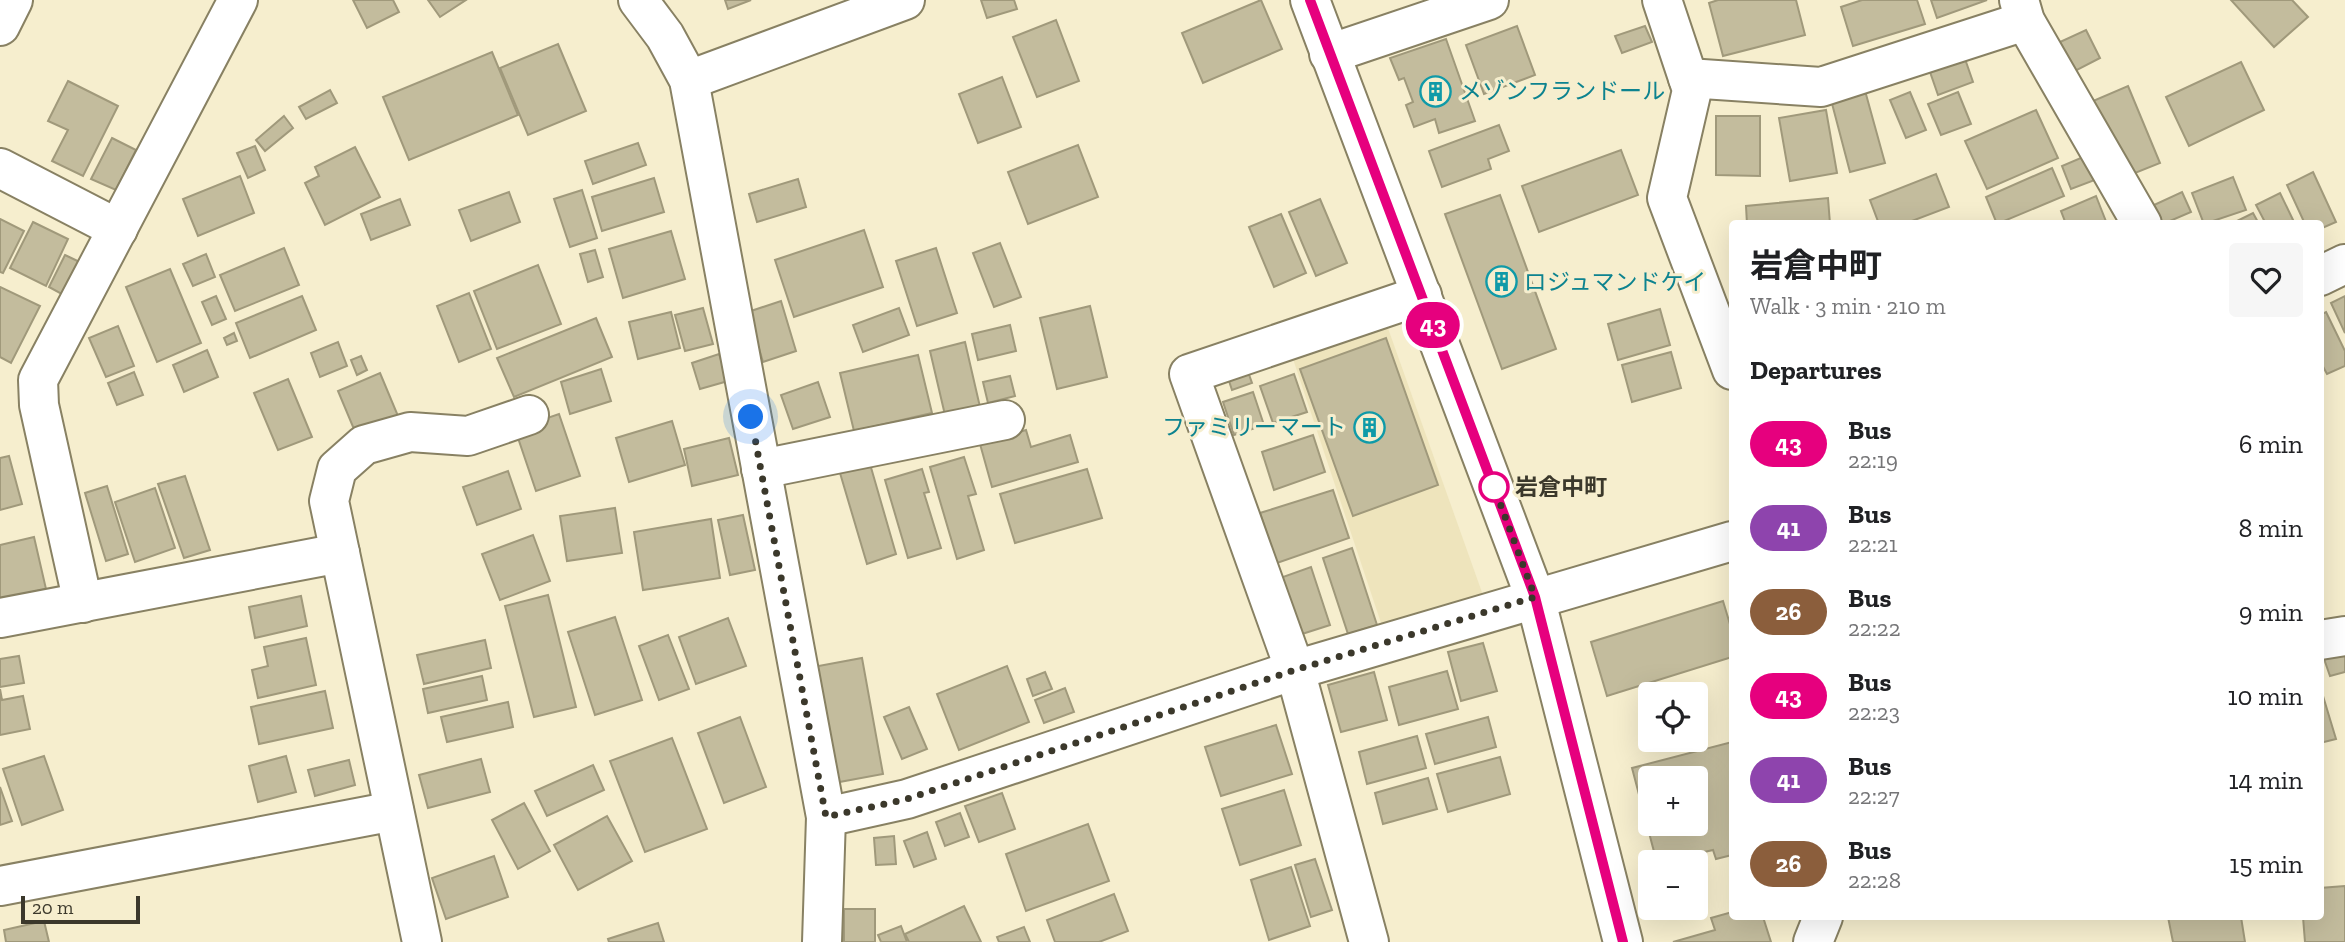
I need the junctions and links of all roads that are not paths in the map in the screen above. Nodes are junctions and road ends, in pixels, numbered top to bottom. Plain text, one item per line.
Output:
1 (13, 0) edge
2 (238, 0) edge
3 (638, 0) edge
4 (905, 0) edge
5 (1310, 0) edge
6 (1489, 0) edge
7 (1662, 0) edge
8 (2022, 11) edge
9 (0, 26) edge
10 (1329, 54) junction
11 (1688, 78) junction
12 (689, 80) junction
13 (0, 168) edge
14 (2140, 220) edge
15 (118, 229) junction
16 (2345, 264) edge
17 (2324, 274) edge
18 (1422, 295) junction
19 (1729, 362) edge
20 (529, 415) dead end
21 (1005, 421) dead end
22 (761, 469) junction
23 (1729, 542) edge
24 (340, 553) junction
25 (1535, 597) junction
26 (83, 603) junction
27 (0, 618) edge
28 (2345, 636) edge
29 (2324, 639) edge
30 (1295, 670) junction
31 (394, 811) junction
32 (826, 817) junction
33 (0, 886) edge
34 (1822, 920) edge
35 (422, 942) edge
36 (822, 942) edge
37 (1369, 942) edge
38 (1623, 942) edge
39 (1813, 942) edge

1 - 9 street
2 - 15 street
3 - 12 street
4 - 12 street
5 - 10 street
6 - 10 street
7 - 11 street
8 - 11 street
8 - 14 street
10 - 18 street
11 - 19 street
12 - 22 street
13 - 15 street
15 - 26 street
16 - 17 street
18 - 25 street
18 - 30 street
20 - 24 street
21 - 22 street
22 - 32 street
23 - 25 street
24 - 26 street
24 - 31 street
25 - 30 street
25 - 38 street
26 - 27 street
28 - 29 street
30 - 32 street
30 - 37 street
31 - 33 street
31 - 35 street
32 - 36 street
34 - 39 street

